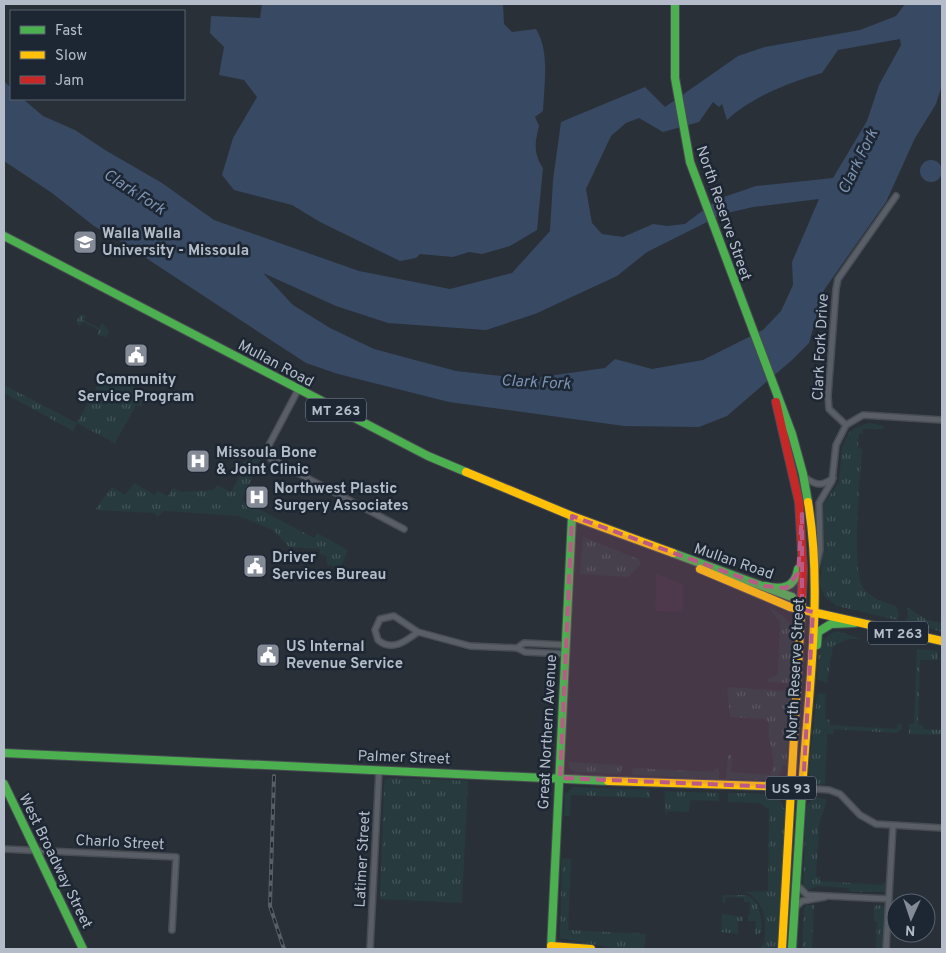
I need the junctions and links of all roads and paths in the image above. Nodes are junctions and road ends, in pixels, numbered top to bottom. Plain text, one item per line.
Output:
1 (675, 4) edge
2 (896, 196) dead end
3 (4, 236) edge
4 (298, 390) junction
5 (776, 396) junction
6 (942, 420) edge
7 (846, 425) junction
8 (805, 477) junction
9 (833, 477) junction
10 (802, 514) junction
11 (572, 516) junction
12 (404, 529) dead end
13 (680, 558) junction
14 (814, 569) junction
15 (765, 586) junction
16 (802, 609) junction
17 (813, 612) junction
18 (855, 623) junction
19 (418, 632) junction
20 (942, 642) edge
21 (565, 644) junction
22 (517, 648) junction
23 (565, 654) junction
24 (4, 753) edge
25 (804, 762) junction
26 (379, 770) junction
27 (560, 778) junction
28 (4, 784) edge
29 (791, 787) junction
30 (803, 788) junction
31 (893, 825) junction
32 (942, 828) edge
33 (4, 848) edge
34 (36, 850) junction
35 (797, 884) junction
36 (889, 893) edge
37 (828, 896) junction
38 (886, 899) edge
39 (795, 908) junction
40 (172, 930) dead end
41 (551, 948) edge
42 (83, 949) edge
43 (370, 949) edge
44 (591, 949) edge
45 (782, 949) edge
46 (792, 949) edge

1 - 5 main road, North Reserve Street
2 - 7 street, Clark Fork Drive
3 - 4 main road, Mullan Road / MT 263
4 - 11 main road, Mullan Road / MT 263
4 - 12 street
5 - 8 main road, North Reserve Street / US 93
5 - 10 main road, North Reserve Street / US 93
6 - 7 street
7 - 9 street
8 - 9 street
8 - 14 main road, North Reserve Street / US 93
9 - 14 street
10 - 15 main road
10 - 16 main road, North Reserve Street / US 93
11 - 13 main road, Mullan Road / MT 263
11 - 21 main road, Great Northern Avenue
13 - 15 main road, Mullan Road / MT 263
13 - 16 main road, Mullan Road
14 - 17 main road, North Reserve Street / US 93
15 - 16 main road, Mullan Road / MT 263
16 - 17 main road, Mullan Road
16 - 29 main road, North Reserve Street / US 93
17 - 18 main road, Mullan Road / MT 263
17 - 25 main road, North Reserve Street / US 93
18 - 20 main road, Mullan Road / MT 263
18 - 25 main road
19 - 19 street
19 - 22 street
21 - 22 street
21 - 23 main road, Great Northern Avenue
22 - 23 street
23 - 27 main road, Great Northern Avenue
24 - 26 main road, Palmer Street
25 - 30 main road, North Reserve Street / US 93
26 - 27 main road, Palmer Street
26 - 43 street, Latimer Street
27 - 29 main road, Palmer Street
27 - 41 main road, Great Northern Avenue
28 - 34 main road, West Broadway Street
29 - 30 main road, Palmer Street
29 - 45 main road, North Reserve Street / US 93
30 - 31 street
30 - 35 main road, North Reserve Street / US 93
31 - 32 street
31 - 36 street
33 - 34 street, Charlo Street
34 - 40 street, Charlo Street
34 - 42 main road, West Broadway Street
35 - 37 street
35 - 39 main road, North Reserve Street / US 93
37 - 38 street
37 - 39 street
39 - 46 main road, North Reserve Street / US 93
41 - 44 main road

